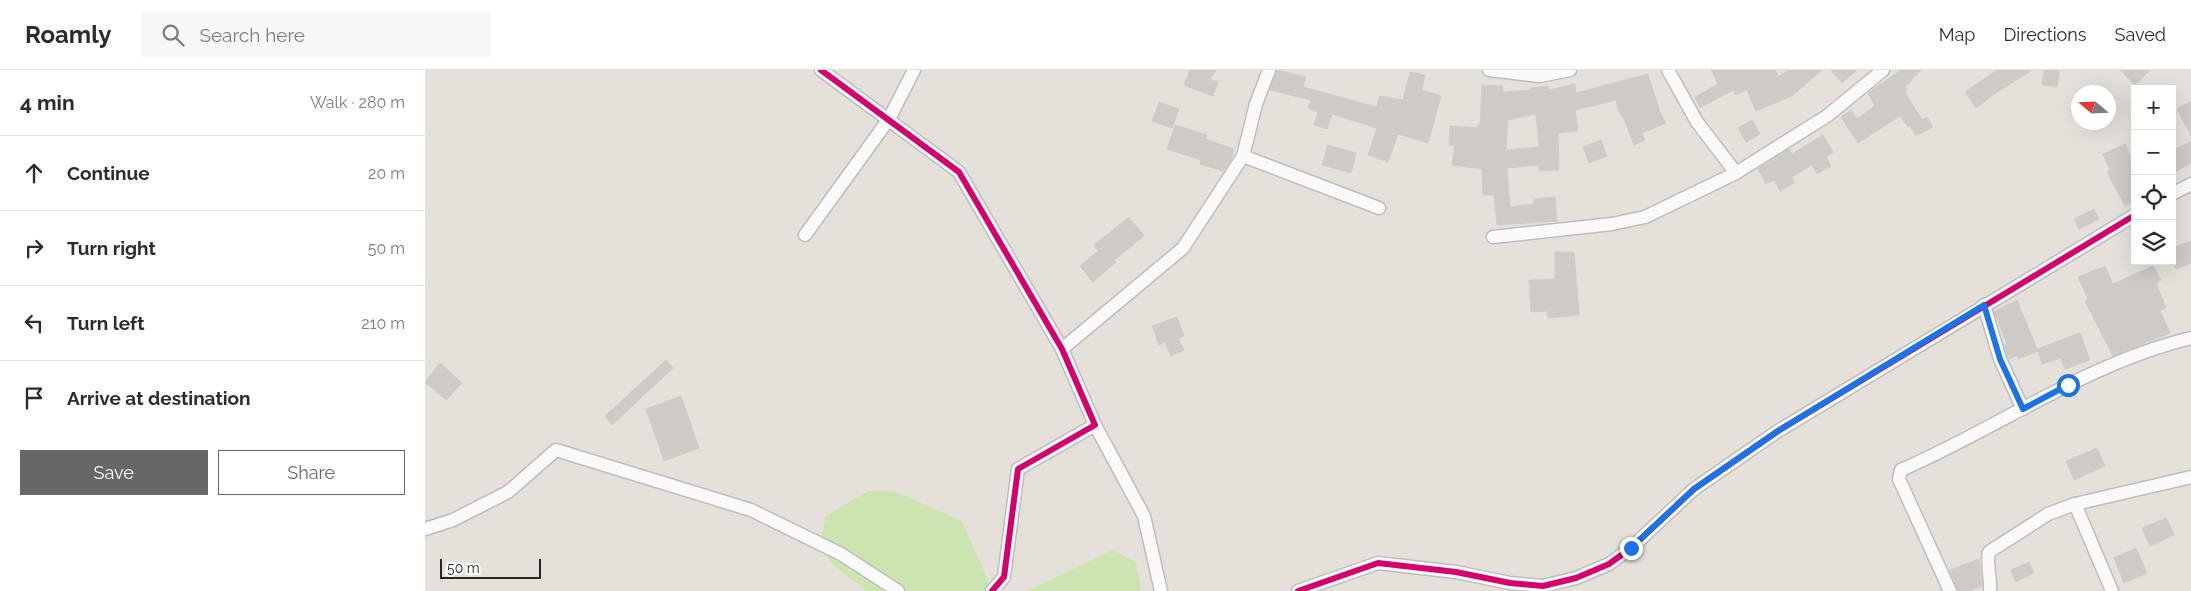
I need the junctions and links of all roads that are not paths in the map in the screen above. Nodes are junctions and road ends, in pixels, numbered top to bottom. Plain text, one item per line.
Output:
1 (821, 70) edge
2 (914, 70) edge
3 (1269, 70) edge
4 (1489, 70) edge
5 (1570, 70) edge
6 (1668, 70) edge
7 (1883, 70) edge
8 (889, 119) junction
9 (1243, 156) junction
10 (1736, 173) junction
11 (2191, 184) edge
12 (2176, 192) edge
13 (1379, 208) dead end
14 (2131, 217) edge
15 (805, 235) dead end
16 (1493, 237) dead end
17 (1984, 305) junction
18 (2191, 338) edge
19 (1063, 349) junction
20 (2023, 409) junction
21 (1095, 425) junction
22 (2191, 477) edge
23 (2075, 504) junction
24 (425, 528) edge
25 (1510, 587) edge
26 (898, 591) edge
27 (992, 591) edge
28 (1161, 591) edge
29 (1298, 591) edge
30 (1949, 591) edge
31 (1990, 591) edge
32 (2112, 591) edge

1 - 8 street
2 - 8 street
3 - 9 street
4 - 5 street
6 - 10 street
7 - 10 street
8 - 15 street
8 - 19 street
9 - 13 street
9 - 19 street
10 - 16 street
11 - 12 street
14 - 17 street
17 - 20 street
17 - 25 street
18 - 20 street
19 - 21 street
20 - 30 street
21 - 27 street
21 - 28 street
22 - 23 street
23 - 31 street
23 - 32 street
24 - 26 street
25 - 29 street

